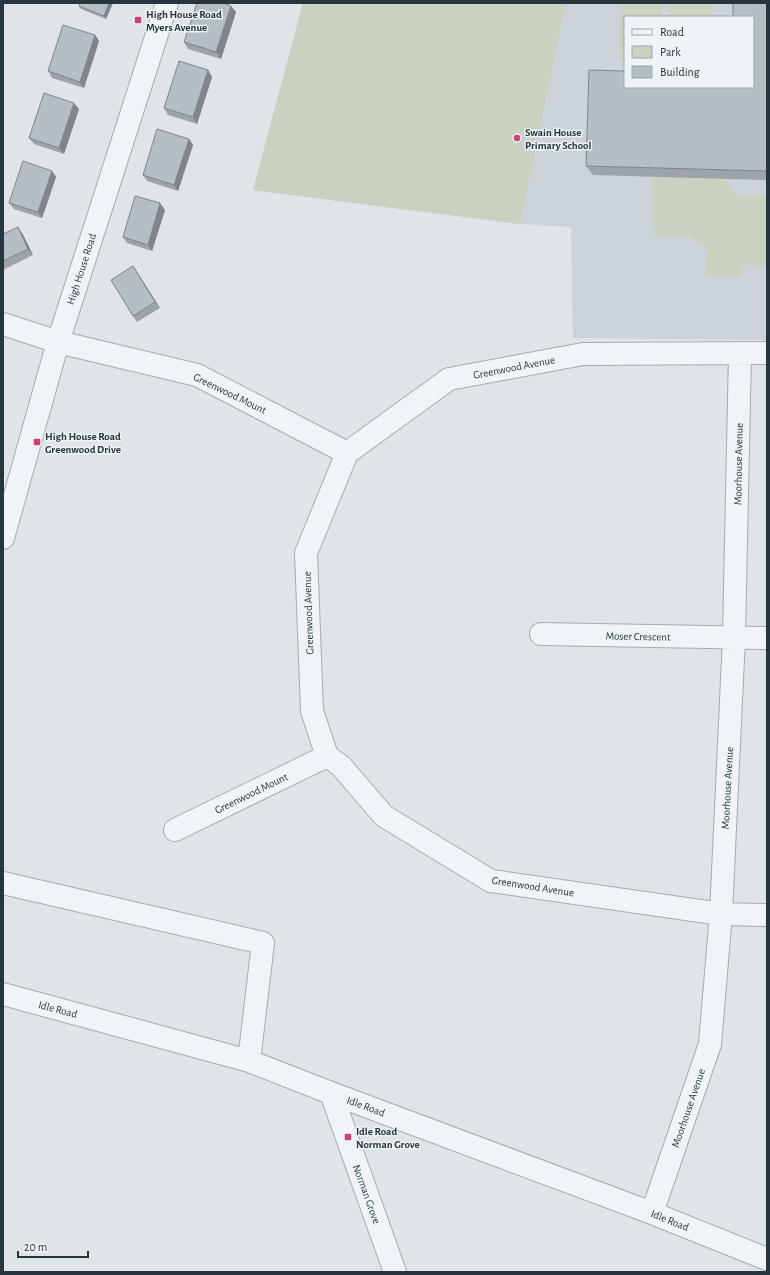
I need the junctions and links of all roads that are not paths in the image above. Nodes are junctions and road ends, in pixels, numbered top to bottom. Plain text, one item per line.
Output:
1 (167, 3) edge
2 (3, 324) edge
3 (58, 342) junction
4 (740, 353) junction
5 (767, 353) edge
6 (347, 453) junction
7 (3, 538) edge
8 (541, 634) dead end
9 (734, 637) junction
10 (767, 638) edge
11 (327, 756) junction
12 (175, 830) dead end
13 (3, 883) edge
14 (721, 914) junction
15 (767, 915) edge
16 (3, 994) edge
17 (249, 1061) junction
18 (331, 1093) junction
19 (652, 1213) junction
20 (767, 1259) edge
21 (395, 1272) edge

1 - 3 street, High House Road
2 - 3 street, Greenwood Mount
3 - 6 street, Greenwood Mount
3 - 7 street, High House Road
4 - 5 street, Greenwood Avenue
4 - 6 street, Greenwood Avenue
4 - 9 street, Moorhouse Avenue
6 - 11 street, Greenwood Avenue
8 - 9 street, Moser Crescent
9 - 10 street, Moser Crescent
9 - 14 street, Moorhouse Avenue
11 - 12 street, Greenwood Mount
11 - 14 street, Greenwood Avenue
13 - 17 street
14 - 15 street, Greenwood Avenue
14 - 19 street, Moorhouse Avenue
16 - 17 street, Idle Road
17 - 18 street, Idle Road
18 - 19 street, Idle Road
18 - 21 street, Norman Grove
19 - 20 street, Idle Road

